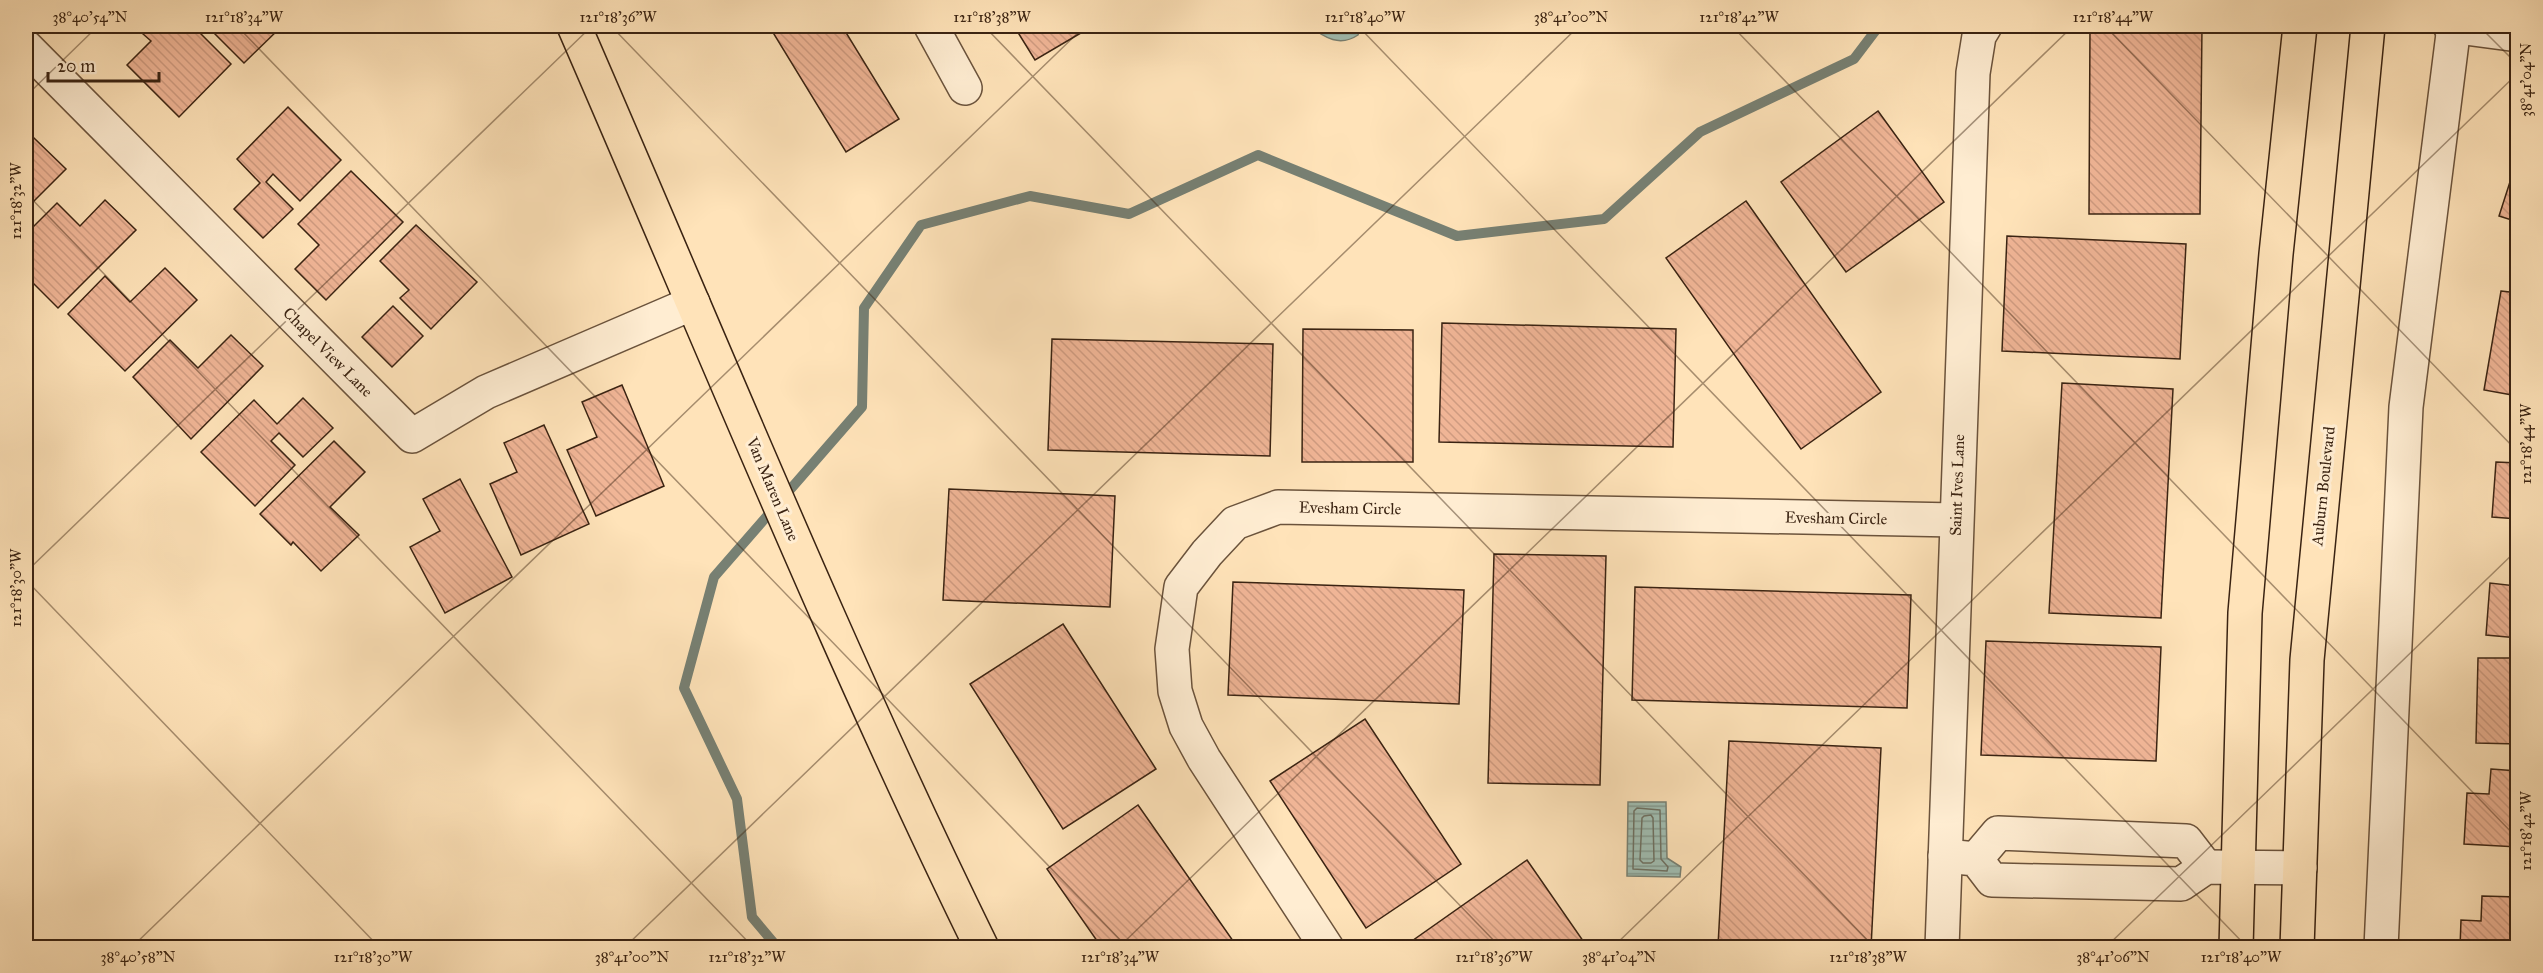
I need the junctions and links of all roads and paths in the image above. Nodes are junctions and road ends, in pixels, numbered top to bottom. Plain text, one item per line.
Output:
1 (31, 26) edge
2 (574, 26) edge
3 (931, 26) edge
4 (1985, 26) edge
5 (2300, 26) edge
6 (2368, 26) edge
7 (2453, 26) edge
8 (26, 31) edge
9 (2517, 35) edge
10 (26, 47) edge
11 (965, 88) dead end
12 (693, 303) junction
13 (1956, 520) junction
14 (1960, 857) junction
15 (2206, 867) junction
16 (2239, 867) junction
17 (2300, 868) junction
18 (982, 948) edge
19 (1327, 948) edge
20 (1942, 948) edge
21 (2236, 948) edge
22 (2297, 948) edge
23 (2381, 948) edge

1 - 8 street
2 - 12 main road, Van Maren Lane
3 - 11 street
4 - 13 street, Saint Ives Lane
5 - 16 main road
6 - 17 main road, Auburn Boulevard
7 - 9 street
7 - 23 street
10 - 12 street, Chapel View Lane
12 - 18 main road, Van Maren Lane
13 - 14 street, Saint Ives Lane
13 - 19 street, Evesham Circle
14 - 15 street
14 - 15 street
14 - 20 street, Saint Ives Lane
15 - 16 street
16 - 17 street
16 - 21 main road
17 - 22 main road, Auburn Boulevard

